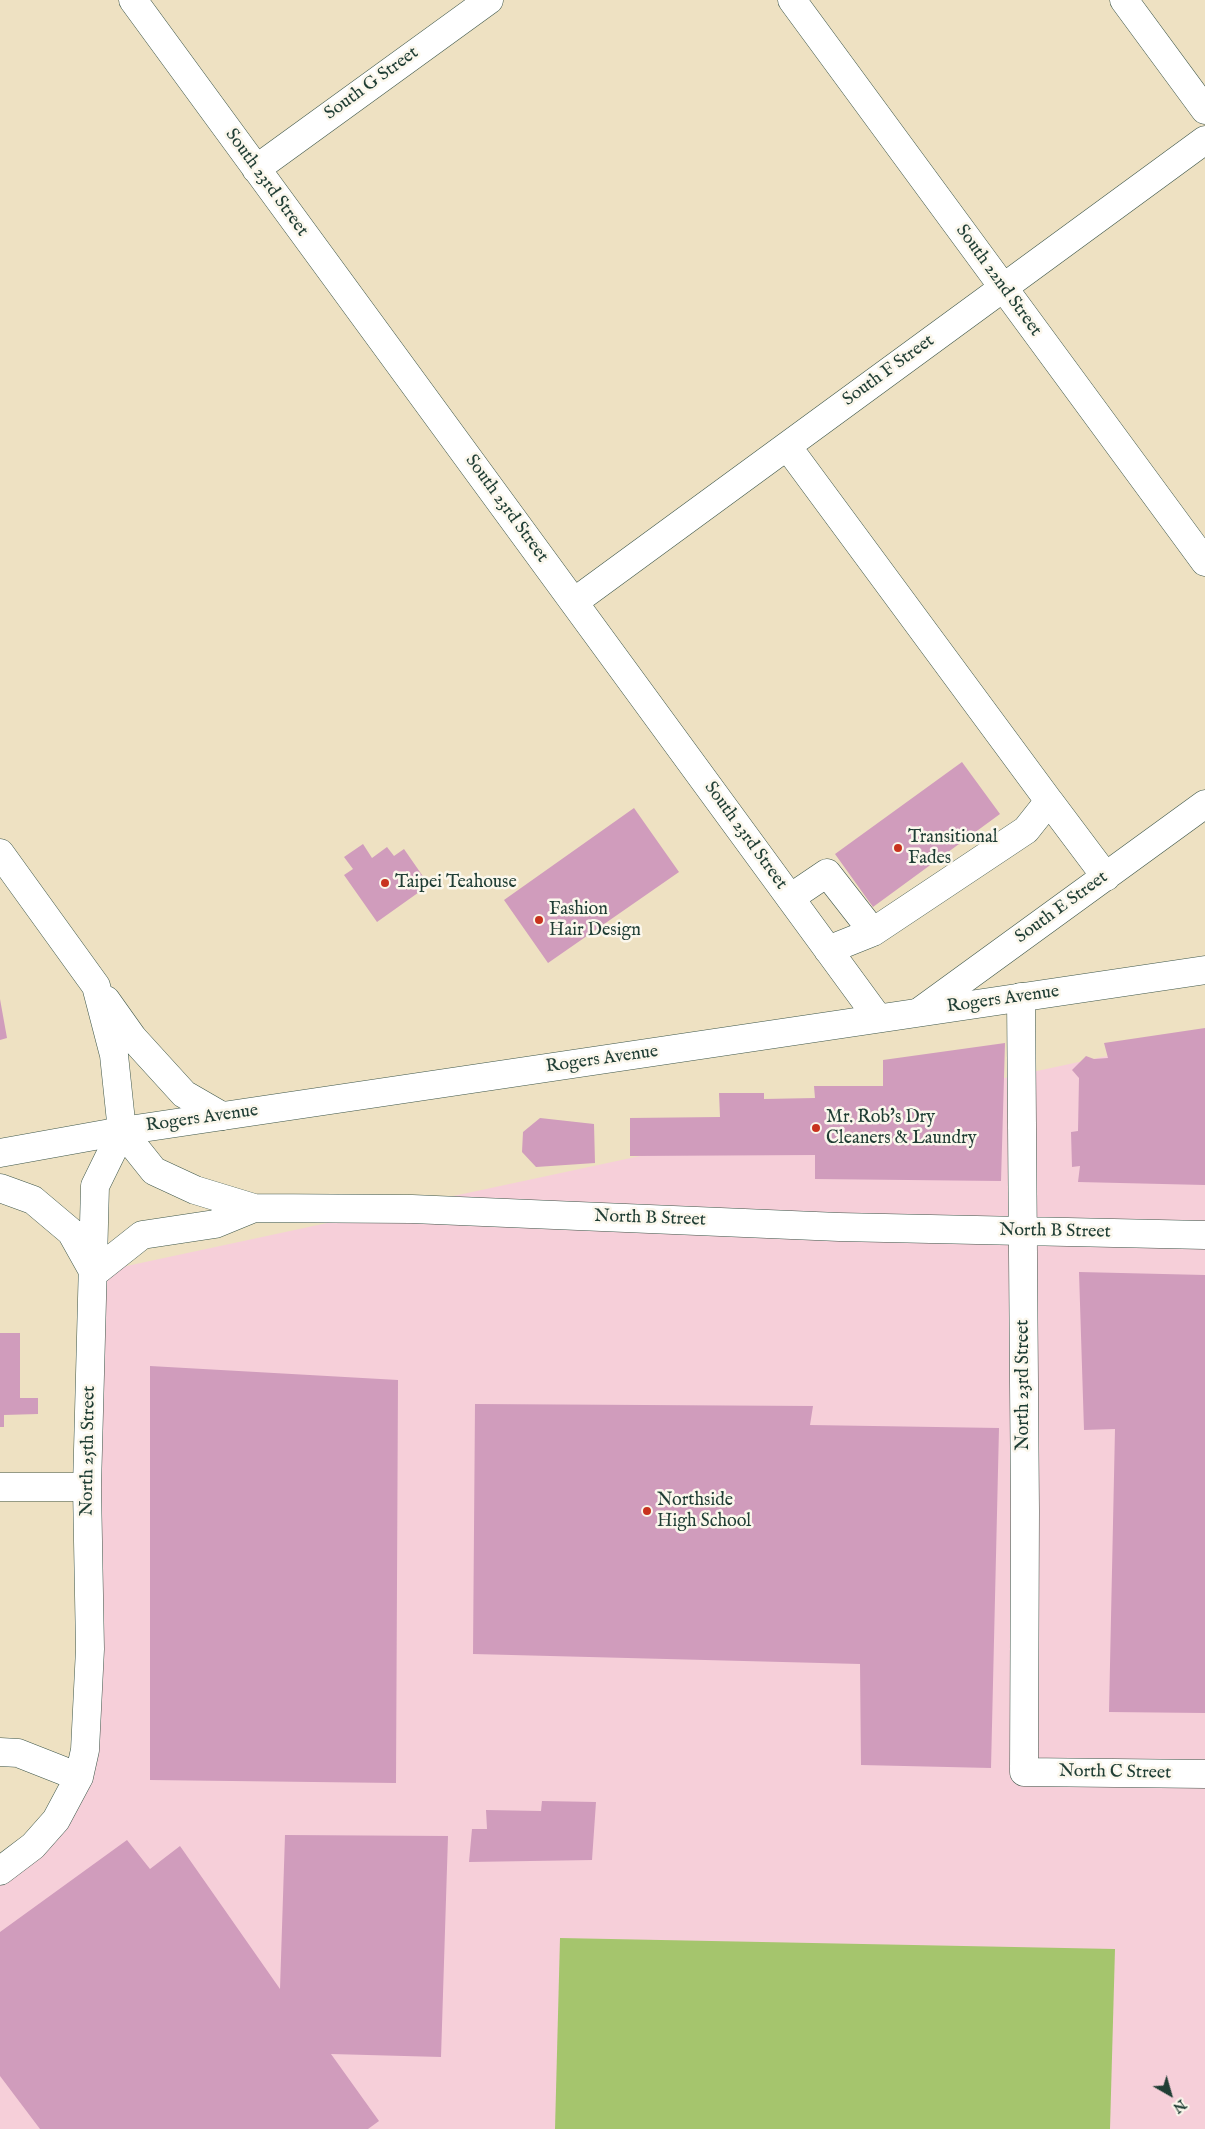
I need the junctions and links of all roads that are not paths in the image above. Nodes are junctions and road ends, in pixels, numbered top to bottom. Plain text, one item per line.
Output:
1 (133, 0) edge
2 (792, 0) edge
3 (1124, 0) edge
4 (474, 4) edge
5 (1205, 110) edge
6 (1205, 140) edge
7 (256, 168) junction
8 (1003, 288) junction
9 (787, 446) junction
10 (1205, 562) edge
11 (574, 602) junction
12 (1049, 801) junction
13 (1205, 804) edge
14 (0, 853) edge
15 (1106, 877) junction
16 (790, 898) junction
17 (874, 932) junction
18 (828, 950) junction
19 (1205, 970) edge
20 (96, 986) junction
21 (1022, 997) junction
22 (919, 1012) junction
23 (878, 1018) junction
24 (222, 1116) junction
25 (122, 1131) junction
26 (0, 1153) edge
27 (0, 1188) edge
28 (254, 1208) junction
29 (1023, 1232) junction
30 (1205, 1235) edge
31 (94, 1273) junction
32 (0, 1487) edge
33 (87, 1487) junction
34 (0, 1752) edge
35 (1024, 1772) joint
36 (1205, 1774) edge
37 (79, 1777) junction
38 (0, 1870) edge

1 - 7 street, South 23rd Street
2 - 8 street, South 22nd Street
3 - 5 street
4 - 7 street, South G Street
6 - 8 street, South F Street
7 - 11 street, South 23rd Street
8 - 9 street, South F Street
8 - 10 street, South 22nd Street
9 - 11 street, South F Street
9 - 12 street
11 - 16 street, South 23rd Street
12 - 15 street
12 - 17 street
13 - 15 street, South E Street
14 - 20 street
15 - 22 street, South E Street
16 - 17 street
16 - 18 street, South 23rd Street
17 - 18 street
18 - 23 street, South 23rd Street
19 - 21 street, Rogers Avenue
20 - 24 street
20 - 25 street
21 - 22 street, Rogers Avenue
21 - 29 street, North 23rd Street
22 - 23 street, Rogers Avenue
23 - 24 street, Rogers Avenue
24 - 25 street, Rogers Avenue
25 - 26 street, Rogers Avenue
25 - 28 street, North B Street
25 - 31 street, North 25th Street
27 - 31 street
28 - 29 street, North B Street
28 - 31 street
29 - 30 street, North B Street
29 - 35 street, North 23rd Street
31 - 33 street, North 25th Street
32 - 33 street
33 - 37 street, North 25th Street
34 - 37 street
35 - 36 street, North C Street
37 - 38 street, North 25th Street

